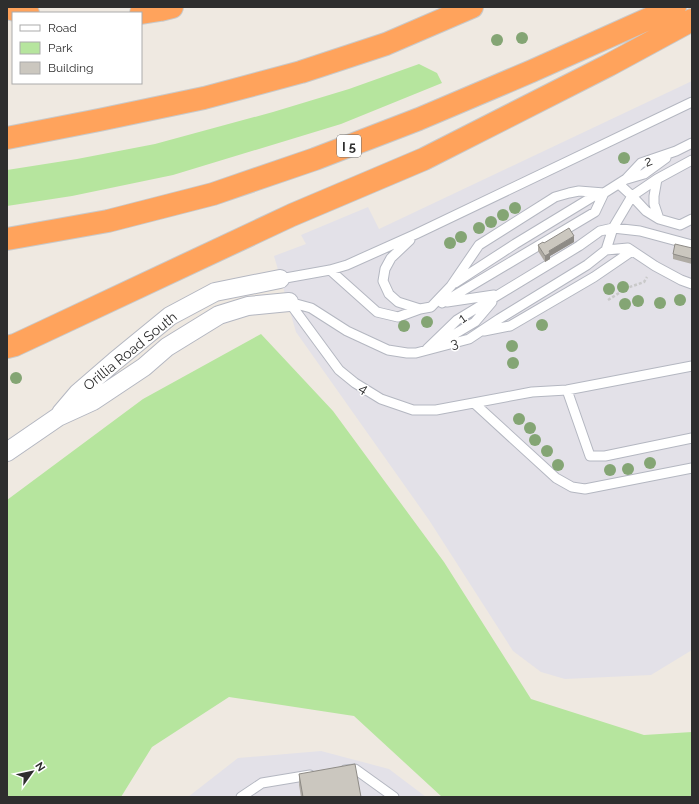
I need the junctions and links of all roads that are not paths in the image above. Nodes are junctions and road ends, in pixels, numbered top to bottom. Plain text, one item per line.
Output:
1 (172, 7) edge
2 (472, 7) edge
3 (675, 7) edge
4 (7, 8) edge
5 (24, 12) edge
6 (142, 13) edge
7 (692, 20) edge
8 (692, 102) edge
9 (7, 138) edge
10 (692, 143) edge
11 (692, 160) edge
12 (657, 179) junction
13 (622, 181) junction
14 (602, 193) junction
15 (632, 196) junction
16 (659, 219) junction
17 (692, 219) edge
18 (613, 228) junction
19 (416, 234) junction
20 (7, 239) edge
21 (692, 245) edge
22 (606, 250) junction
23 (632, 251) junction
24 (330, 270) junction
25 (280, 279) joint
26 (692, 284) edge
27 (451, 286) junction
28 (501, 293) junction
29 (289, 302) junction
30 (442, 303) junction
31 (431, 307) junction
32 (420, 309) junction
33 (481, 332) junction
34 (7, 347) edge
35 (426, 350) junction
36 (692, 366) edge
37 (567, 390) junction
38 (474, 403) junction
39 (58, 417) junction
40 (692, 438) edge
41 (7, 452) edge
42 (692, 468) edge
43 (339, 771) edge
44 (316, 774) edge
45 (241, 797) edge
46 (394, 797) edge

1 - 6 highway
2 - 9 highway
3 - 20 highway, I 5
4 - 5 highway
7 - 34 highway
8 - 19 lane
10 - 13 lane, 2
11 - 12 lane
12 - 15 lane
12 - 16 lane
13 - 14 lane, 2
13 - 15 lane
14 - 27 lane, 2
14 - 27 lane
14 - 30 lane
15 - 16 lane
15 - 18 lane
16 - 17 lane
18 - 21 lane
18 - 22 lane
18 - 28 lane, 1
19 - 24 lane
19 - 32 lane
22 - 23 lane
22 - 33 lane
23 - 26 lane
23 - 33 lane
24 - 25 lane
24 - 32 lane
25 - 39 street, Orillia Road South
27 - 31 lane
28 - 30 lane
28 - 35 lane, 1
28 - 35 lane
29 - 35 lane, 3
29 - 38 lane, 4
29 - 39 street, Orillia Road South
30 - 31 lane
31 - 32 lane
33 - 35 lane, 3
36 - 37 lane, 4
37 - 38 lane, 4
37 - 40 lane
38 - 42 lane
39 - 41 street, Orillia Road South
43 - 46 lane
44 - 45 lane

